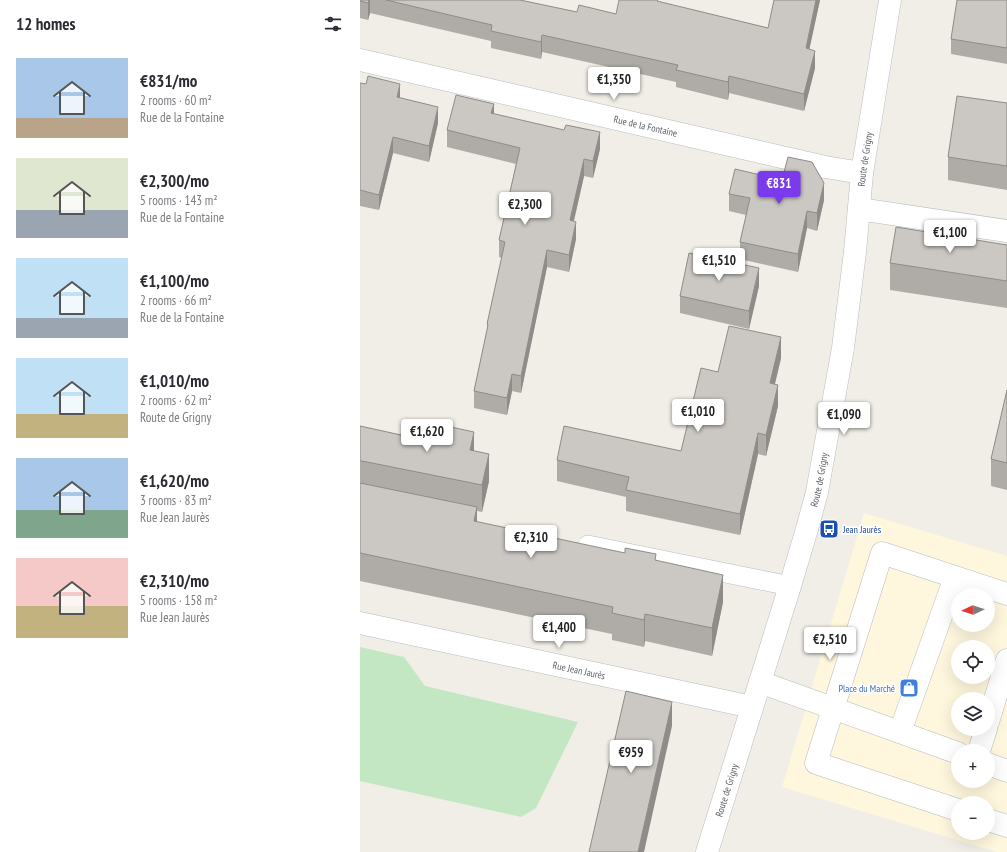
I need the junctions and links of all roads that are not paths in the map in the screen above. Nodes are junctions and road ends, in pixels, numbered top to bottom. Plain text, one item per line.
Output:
1 (890, 0) edge
2 (360, 60) edge
3 (862, 173) junction
4 (859, 209) junction
5 (1007, 230) edge
6 (571, 542) edge
7 (955, 577) junction
8 (790, 586) junction
9 (1007, 594) edge
10 (360, 623) edge
11 (1007, 660) edge
12 (760, 682) junction
13 (995, 699) edge
14 (752, 707) junction
15 (834, 708) junction
16 (900, 732) junction
17 (951, 750) edge
18 (995, 767) edge
19 (1007, 771) edge
20 (951, 808) edge
21 (995, 822) edge
22 (1007, 826) edge
23 (707, 852) edge

1 - 3 street, Route de Grigny
2 - 3 street, Rue de la Fontaine
3 - 4 street, Route de Grigny
4 - 5 street
4 - 8 street, Route de Grigny
6 - 8 lane
7 - 9 street
7 - 15 street
7 - 16 street
8 - 12 street, Route de Grigny
10 - 14 street, Rue Jean Jaurès
11 - 13 street
12 - 14 street, Route de Grigny
12 - 15 street
14 - 23 street, Route de Grigny
15 - 16 street
15 - 20 street
16 - 17 street
18 - 19 street
21 - 22 street

